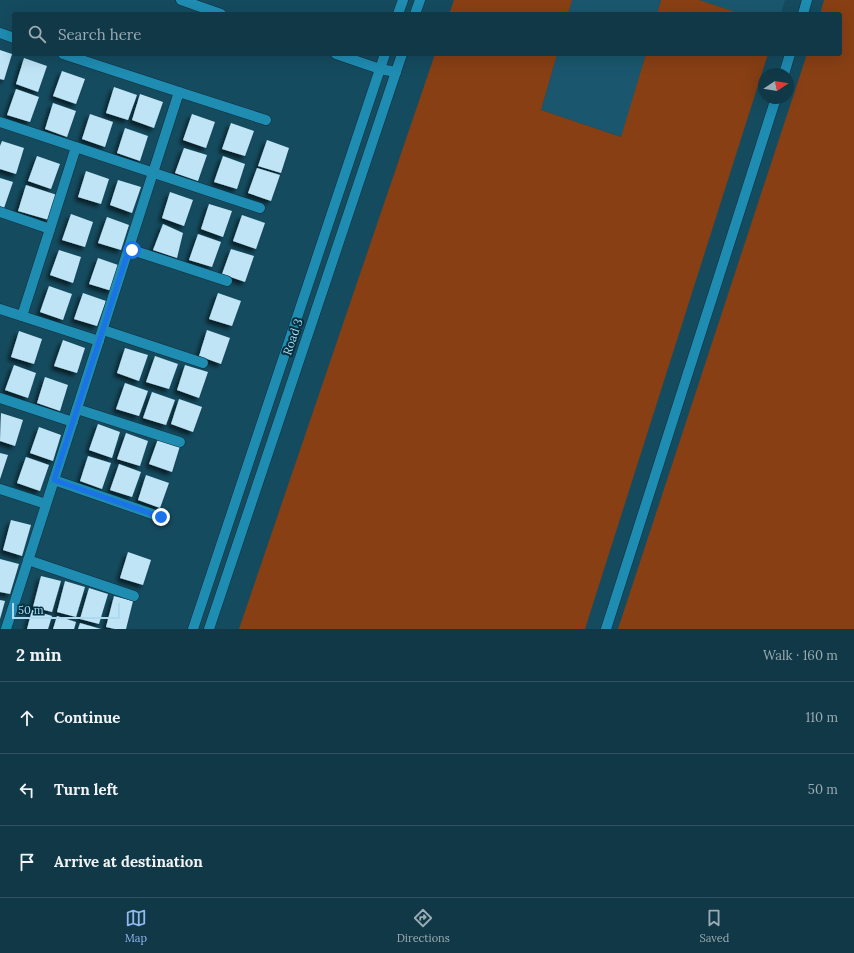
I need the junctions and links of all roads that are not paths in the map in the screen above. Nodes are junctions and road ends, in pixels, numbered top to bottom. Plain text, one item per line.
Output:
1 (181, 0) edge
2 (403, 0) edge
3 (420, 0) edge
4 (807, 0) edge
5 (215, 12) edge
6 (399, 12) edge
7 (416, 12) edge
8 (804, 12) edge
9 (0, 33) edge
10 (12, 37) edge
11 (69, 56) edge
12 (342, 56) edge
13 (384, 56) edge
14 (401, 56) edge
15 (789, 56) edge
16 (786, 68) edge
17 (380, 69) junction
18 (396, 72) junction
19 (179, 92) junction
20 (774, 104) edge
21 (266, 120) dead end
22 (0, 122) edge
23 (76, 147) junction
24 (154, 172) junction
25 (260, 208) dead end
26 (0, 212) edge
27 (50, 229) junction
28 (129, 249) junction
29 (227, 281) dead end
30 (0, 308) edge
31 (22, 316) junction
32 (103, 330) junction
33 (99, 341) junction
34 (203, 363) dead end
35 (0, 398) edge
36 (77, 409) junction
37 (73, 422) junction
38 (180, 442) dead end
39 (54, 480) junction
40 (0, 489) edge
41 (46, 504) junction
42 (161, 517) dead end
43 (28, 560) junction
44 (134, 596) dead end
45 (6, 629) edge
46 (193, 629) edge
47 (209, 629) edge
48 (606, 629) edge

1 - 5 street
2 - 6 street
3 - 7 street
4 - 8 street
9 - 10 street
11 - 19 street
12 - 17 street
13 - 17 street, Road 3
14 - 18 street, Road 3
15 - 16 street
17 - 18 street
17 - 46 street, Road 3
18 - 47 street, Road 3
19 - 21 street
19 - 24 street
20 - 48 street
22 - 23 street
23 - 24 street
23 - 27 street
24 - 25 street
24 - 28 street
26 - 27 street
27 - 31 street
28 - 29 street
28 - 32 street
30 - 31 street
31 - 33 street
32 - 33 street
32 - 34 street
33 - 36 street
35 - 37 street
36 - 37 street
36 - 38 street
37 - 39 street
39 - 41 street
39 - 42 street
40 - 41 street
41 - 43 street
43 - 44 street
43 - 45 street

